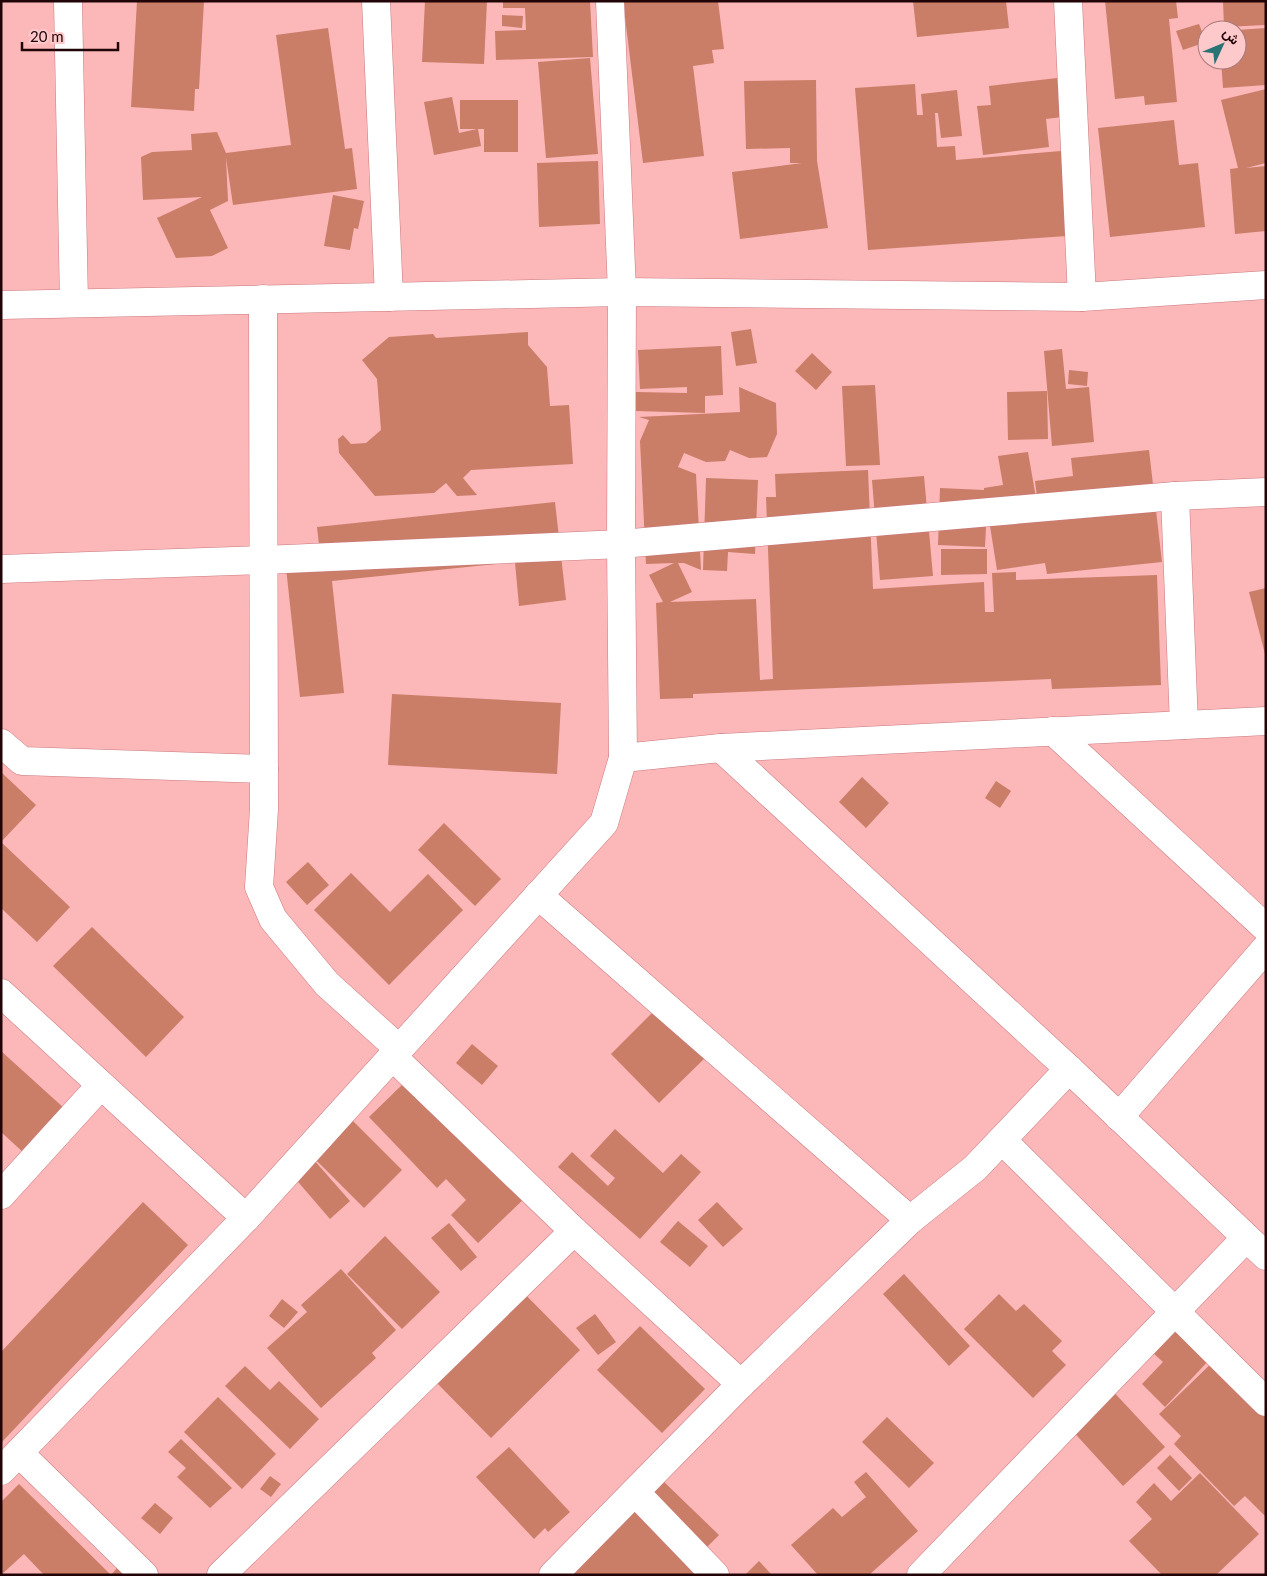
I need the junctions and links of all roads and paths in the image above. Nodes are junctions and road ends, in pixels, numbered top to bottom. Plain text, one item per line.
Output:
1 (68, 1) edge
2 (376, 1) edge
3 (610, 1) edge
4 (1068, 1) edge
5 (1266, 285) edge
6 (622, 292) junction
7 (1082, 296) junction
8 (389, 297) junction
9 (263, 299) junction
10 (74, 303) junction
11 (1, 305) edge
12 (1266, 492) edge
13 (1175, 496) junction
14 (620, 544) junction
15 (264, 560) junction
16 (1, 569) edge
17 (1266, 721) edge
18 (1184, 725) junction
19 (1053, 732) junction
20 (1, 743) edge
21 (721, 748) junction
22 (623, 758) junction
23 (264, 769) junction
24 (538, 895) junction
25 (1266, 928) edge
26 (1266, 948) edge
27 (1, 993) edge
28 (396, 1053) junction
29 (1069, 1069) junction
30 (101, 1085) junction
31 (1119, 1118) junction
32 (1002, 1140) junction
33 (1, 1195) edge
34 (246, 1218) junction
35 (910, 1220) junction
36 (574, 1232) junction
37 (1256, 1247) edge
38 (1176, 1313) junction
39 (741, 1384) junction
40 (1266, 1402) edge
41 (10, 1462) edge
42 (635, 1492) junction
43 (144, 1575) edge
44 (221, 1575) edge
45 (553, 1575) edge
46 (715, 1575) edge
47 (921, 1575) edge

1 - 10 street
2 - 8 street
3 - 6 street
4 - 7 street
5 - 7 street
6 - 7 street
6 - 8 street
6 - 14 street
8 - 9 street
9 - 10 street
9 - 15 street
10 - 11 street
12 - 13 street
13 - 14 street
13 - 18 street
14 - 15 street
14 - 22 street
15 - 16 street
15 - 23 street
17 - 18 street
18 - 19 street
19 - 21 street
19 - 25 street
20 - 23 street
21 - 22 street
21 - 29 street
22 - 24 street
23 - 28 street
24 - 28 street
24 - 35 street
26 - 31 street
27 - 30 street
28 - 34 street
28 - 36 street
29 - 31 street
29 - 32 street
30 - 33 street
30 - 34 street
31 - 37 street
32 - 35 street
32 - 38 street
34 - 41 street
35 - 39 street
36 - 39 street
36 - 44 street
37 - 38 street
38 - 40 street
38 - 47 street
39 - 42 street
41 - 43 street
42 - 45 street
42 - 46 street

